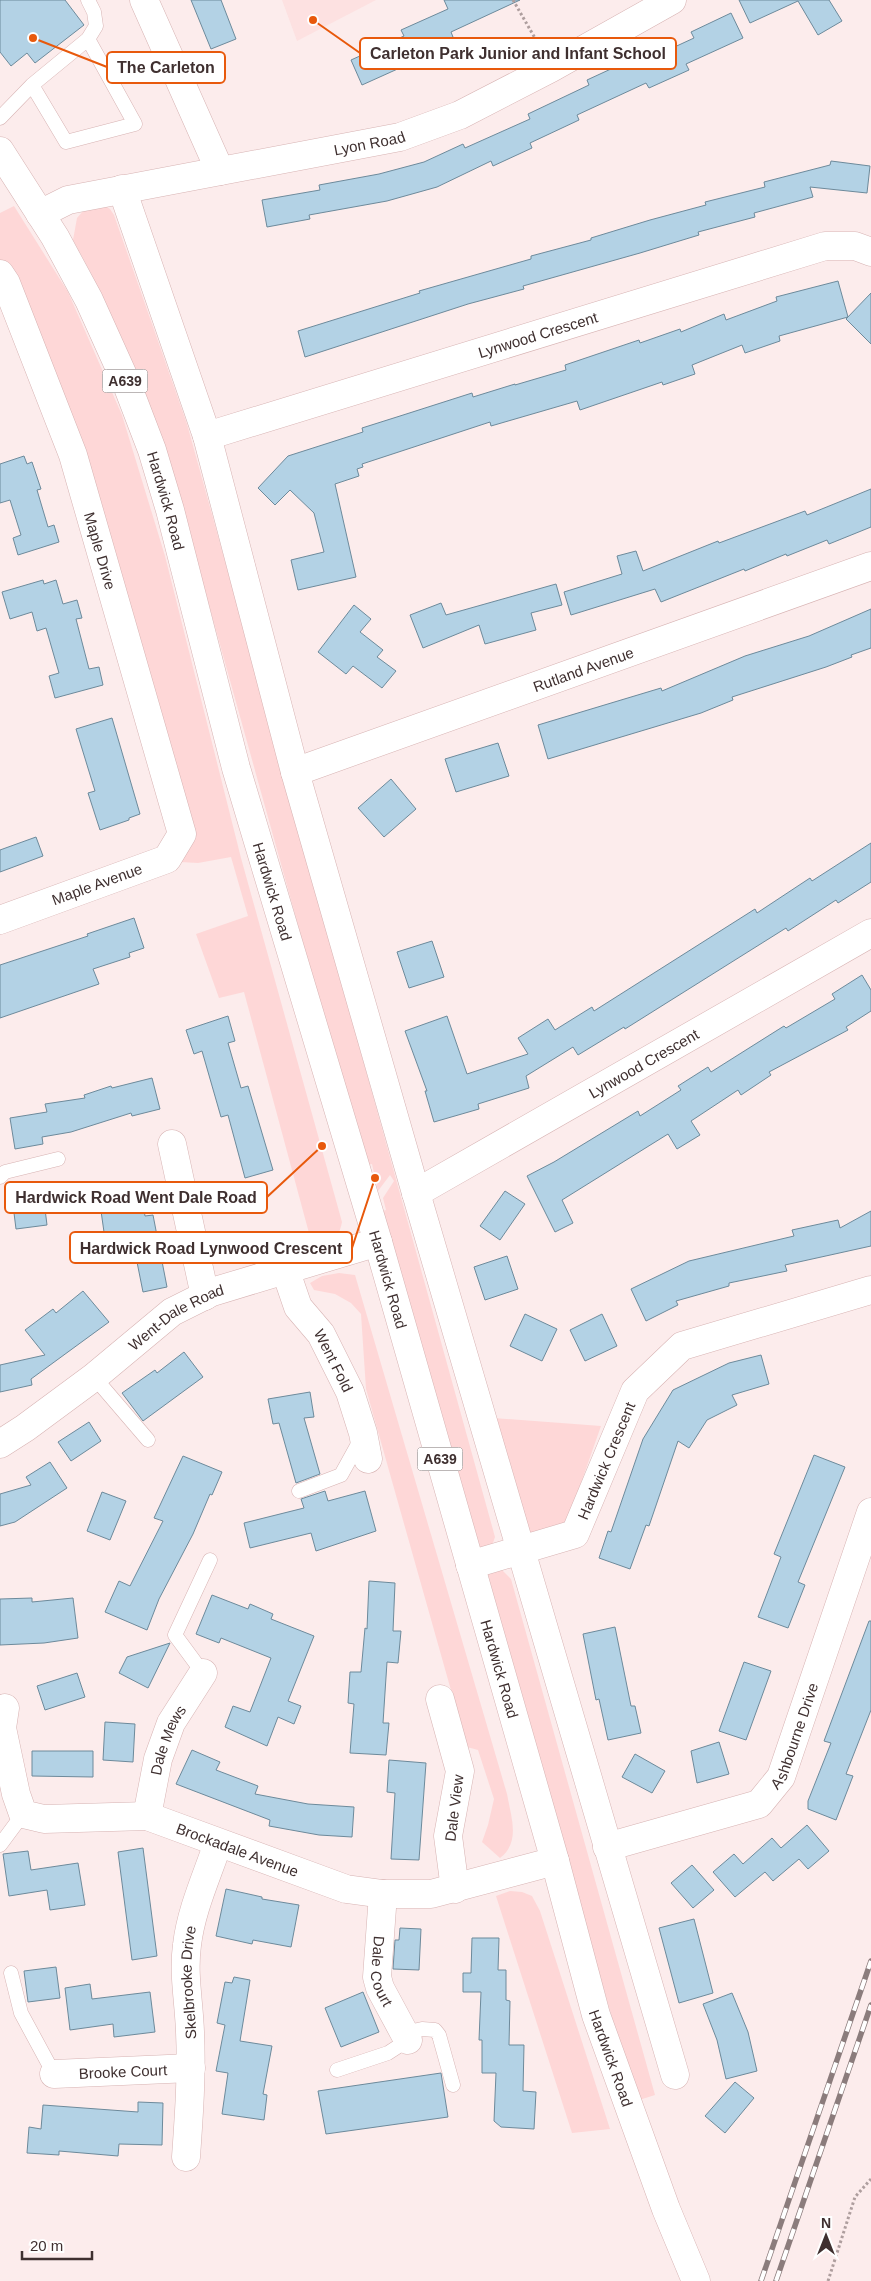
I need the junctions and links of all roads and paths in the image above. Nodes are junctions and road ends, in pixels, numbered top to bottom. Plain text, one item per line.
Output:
1 (88, 0) edge
2 (144, 0) edge
3 (513, 0) edge
4 (672, 0) edge
5 (88, 39) junction
6 (551, 68) junction
7 (32, 84) junction
8 (0, 118) edge
9 (0, 151) edge
10 (220, 172) junction
11 (122, 190) junction
12 (40, 214) junction
13 (871, 252) edge
14 (0, 274) edge
15 (207, 436) junction
16 (871, 566) edge
17 (295, 772) junction
18 (182, 834) joint
19 (0, 920) edge
20 (871, 933) edge
21 (172, 1144) dead end
22 (58, 1159) dead end
23 (0, 1177) edge
24 (416, 1193) junction
25 (378, 1242) junction
26 (285, 1269) junction
27 (871, 1290) edge
28 (206, 1296) junction
29 (94, 1377) junction
30 (148, 1440) dead end
31 (0, 1444) edge
32 (366, 1446) joint
33 (298, 1491) dead end
34 (871, 1512) edge
35 (521, 1551) junction
36 (210, 1560) dead end
37 (470, 1565) junction
38 (203, 1673) joint
39 (440, 1699) dead end
40 (6, 1708) dead end
41 (23, 1814) junction
42 (147, 1816) junction
43 (218, 1843) junction
44 (0, 1845) edge
45 (607, 1847) junction
46 (556, 1861) junction
47 (455, 1889) junction
48 (383, 1894) junction
49 (11, 1973) dead end
50 (406, 2036) junction
51 (191, 2068) junction
52 (337, 2070) dead end
53 (54, 2074) joint
54 (674, 2075) dead end
55 (453, 2085) dead end
56 (186, 2157) dead end
57 (871, 2179) edge
58 (696, 2281) edge
59 (828, 2281) edge

1 - 5 lane
2 - 10 street
3 - 6 path
4 - 6 street, Lyon Road
5 - 7 lane
5 - 7 lane
6 - 10 street, Lyon Road
7 - 8 lane
9 - 12 street, Hardwick Road / A639
10 - 11 street, Lyon Road
11 - 12 street, Lyon Road
11 - 15 street
12 - 25 street, Hardwick Road / A639
13 - 15 street, Lynwood Crescent
14 - 18 street, Maple Drive
15 - 17 street
16 - 17 street, Rutland Avenue
17 - 24 street
18 - 19 street, Maple Avenue
20 - 24 street, Lynwood Crescent
21 - 28 street
22 - 23 lane
24 - 35 street
25 - 26 street, Went-Dale Road
25 - 37 street, Hardwick Road / A639
26 - 28 street, Went-Dale Road
26 - 32 street, Went Fold
27 - 35 street, Hardwick Crescent
28 - 29 street, Went-Dale Road
29 - 30 lane
29 - 31 street, Went-Dale Road
32 - 33 lane
34 - 45 street, Ashbourne Drive
35 - 37 street, Hardwick Crescent
35 - 45 street
36 - 38 lane
37 - 46 street, Hardwick Road / A639
38 - 42 street, Dale Mews
39 - 47 street, Dale View
40 - 41 street
41 - 42 street, Brockadale Avenue
41 - 44 lane
42 - 43 street, Brockadale Avenue
43 - 48 street, Brockadale Avenue
43 - 51 street, Skelbrooke Drive
45 - 54 street
46 - 47 street, Brockadale Avenue
46 - 58 street, Hardwick Road / A639
47 - 48 street, Brockadale Avenue
48 - 50 street, Dale Court
49 - 53 lane
50 - 52 lane
50 - 55 lane
51 - 53 street, Brooke Court
51 - 56 street, Skelbrooke Drive
57 - 59 path

